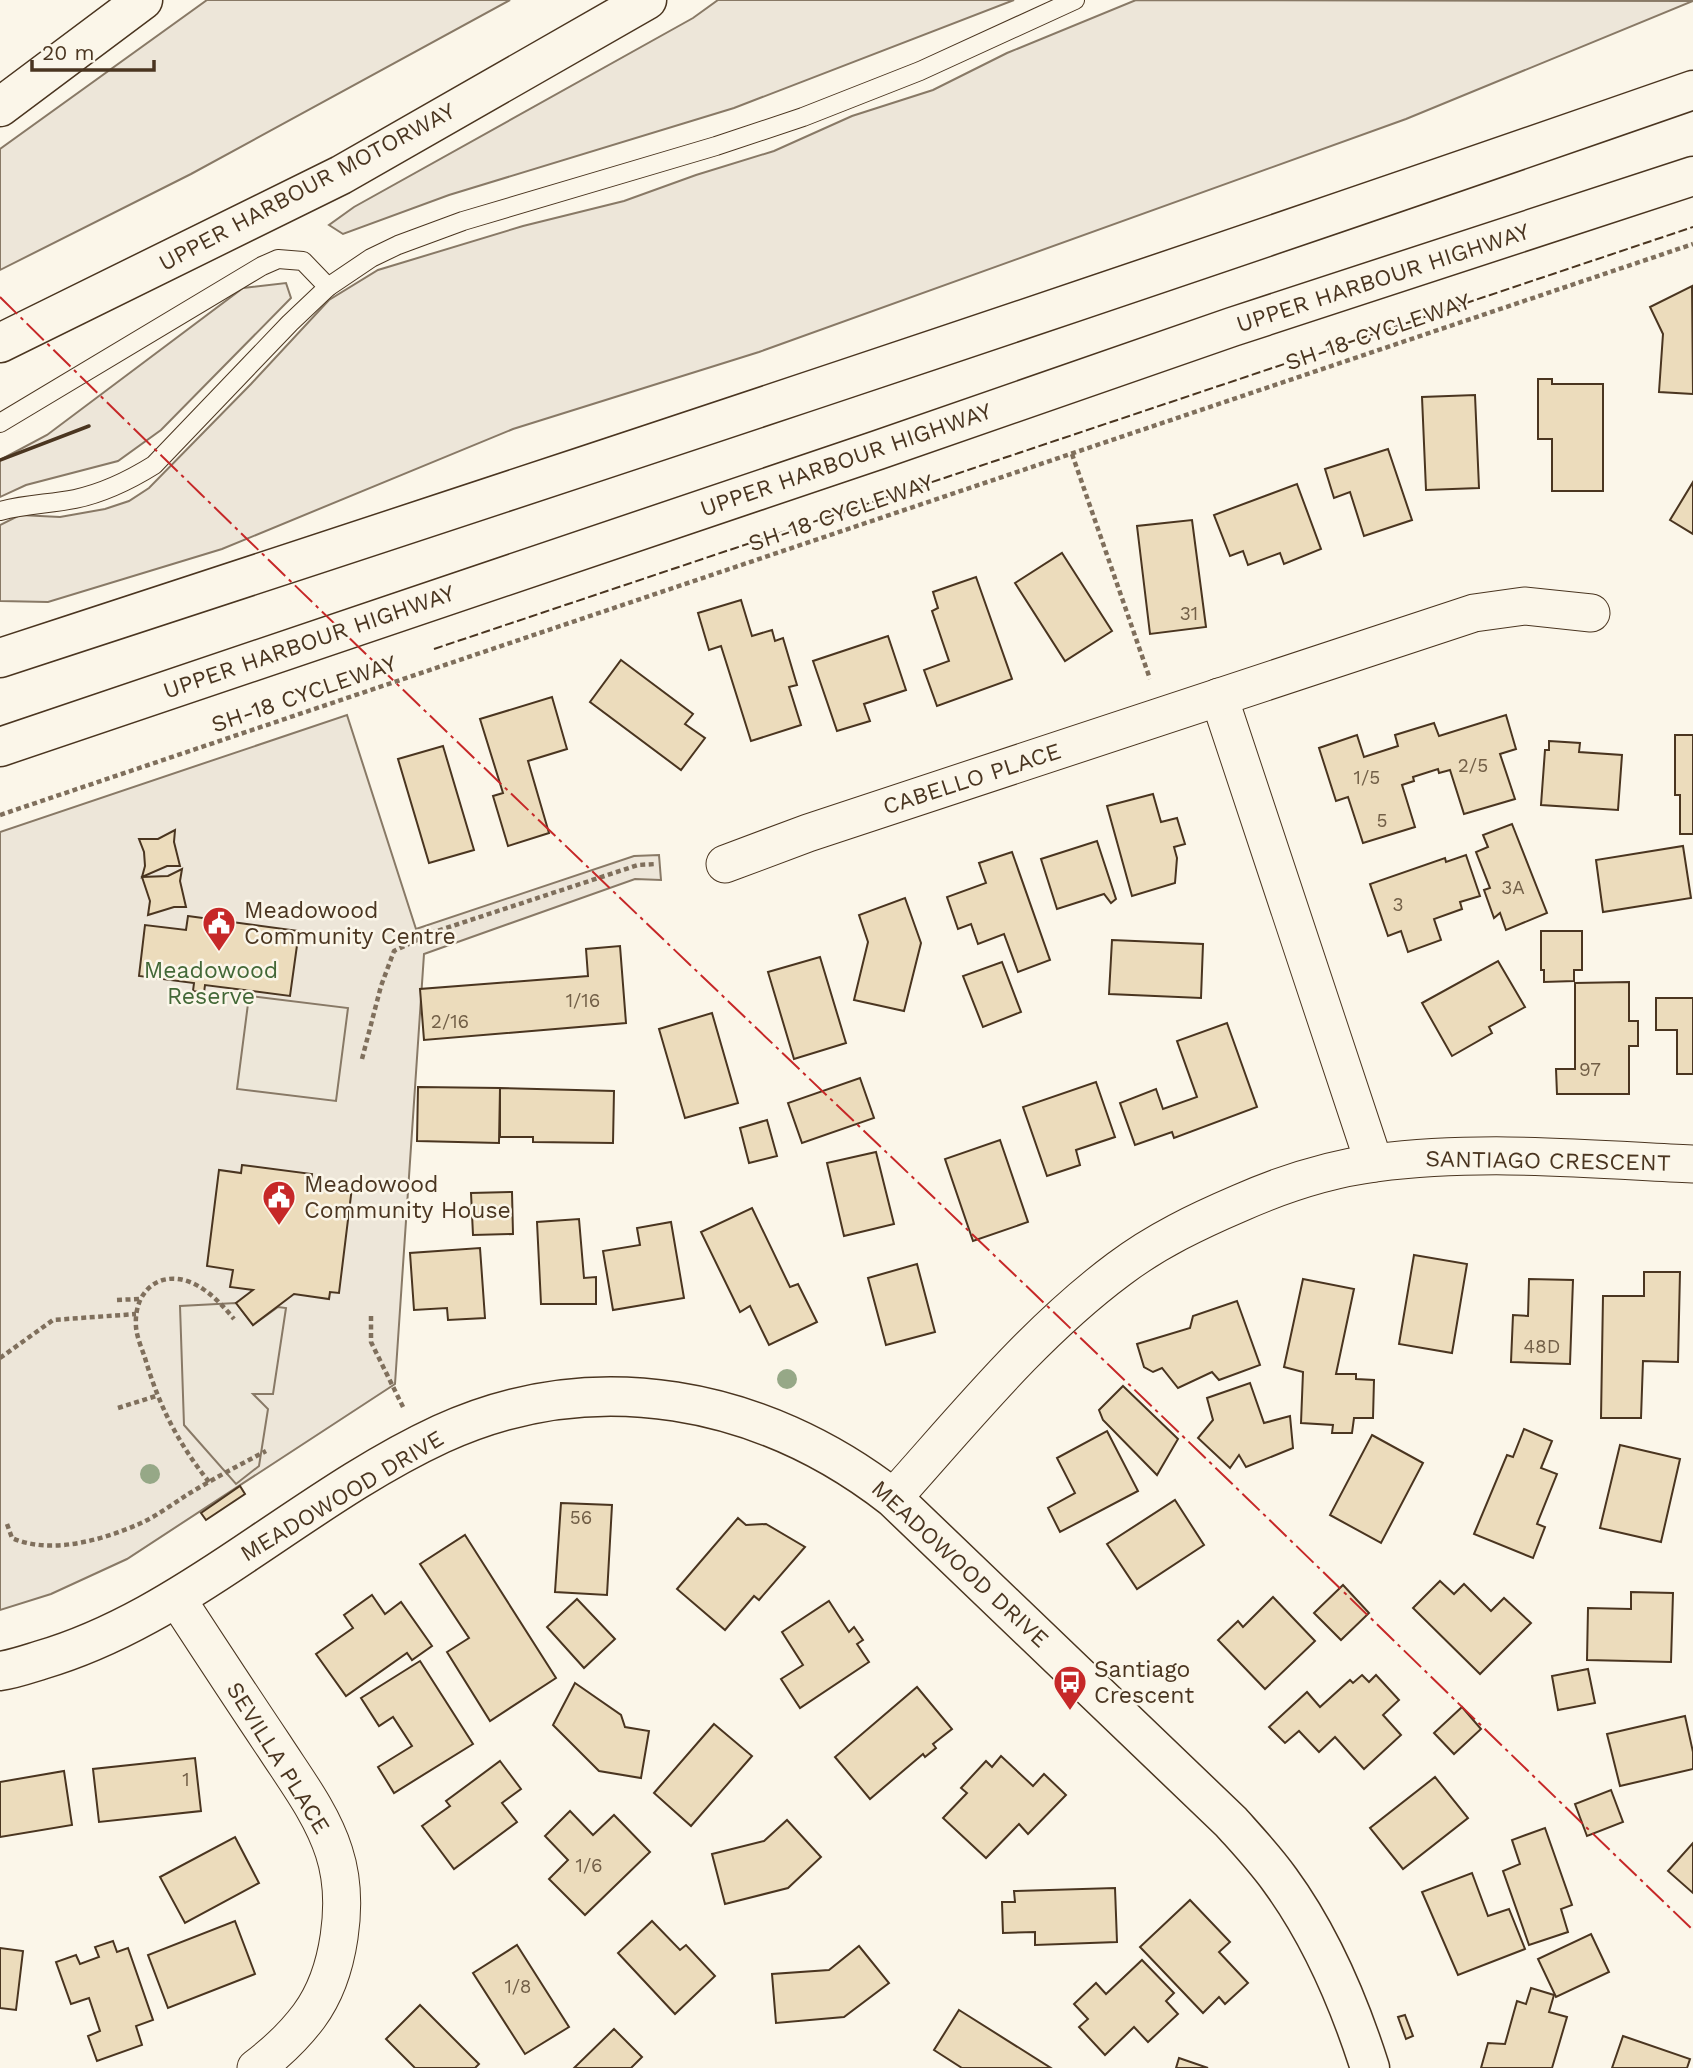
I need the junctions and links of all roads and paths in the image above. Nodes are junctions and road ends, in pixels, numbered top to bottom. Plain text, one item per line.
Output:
1 (143, 0) edge
2 (647, 0) edge
3 (1075, 0) edge
4 (1693, 90) edge
5 (0, 107) edge
6 (1693, 177) edge
7 (1693, 244) edge
8 (328, 287) junction
9 (0, 343) edge
10 (0, 423) edge
11 (1072, 454) junction
12 (0, 511) edge
13 (1591, 613) dead end
14 (0, 658) edge
15 (1150, 681) dead end
16 (1219, 697) junction
17 (0, 747) edge
18 (0, 816) edge
19 (656, 864) dead end
20 (725, 864) dead end
21 (362, 1059) dead end
22 (1374, 1163) junction
23 (1693, 1164) edge
24 (139, 1299) junction
25 (117, 1300) dead end
26 (136, 1314) junction
27 (371, 1316) dead end
28 (234, 1319) dead end
29 (0, 1358) edge
30 (156, 1396) junction
31 (118, 1408) dead end
32 (404, 1409) dead end
33 (266, 1451) dead end
34 (209, 1482) junction
35 (893, 1498) junction
36 (8, 1524) dead end
37 (177, 1599) junction
38 (0, 1671) edge
39 (256, 2068) edge
40 (1370, 2068) edge

1 - 5 main road
2 - 9 main road, UPPER HARBOUR MOTORWAY
3 - 8 lane
4 - 14 main road
6 - 17 main road, UPPER HARBOUR HIGHWAY
7 - 11 path, SH-18 CYCLEWAY
8 - 10 lane
8 - 12 lane
11 - 15 path
11 - 18 path, SH-18 CYCLEWAY
13 - 16 street, CABELLO PLACE
16 - 20 street, CABELLO PLACE
16 - 22 street
19 - 21 path
22 - 23 street, SANTIAGO CRESCENT
22 - 35 street, SANTIAGO CRESCENT
24 - 25 path
24 - 26 path
24 - 28 path
26 - 29 path
26 - 30 path
27 - 32 path
30 - 31 path
30 - 34 path
33 - 34 path
34 - 36 path
35 - 37 main road, MEADOWOOD DRIVE
35 - 40 main road, MEADOWOOD DRIVE
37 - 38 main road, MEADOWOOD DRIVE
37 - 39 street, SEVILLA PLACE

